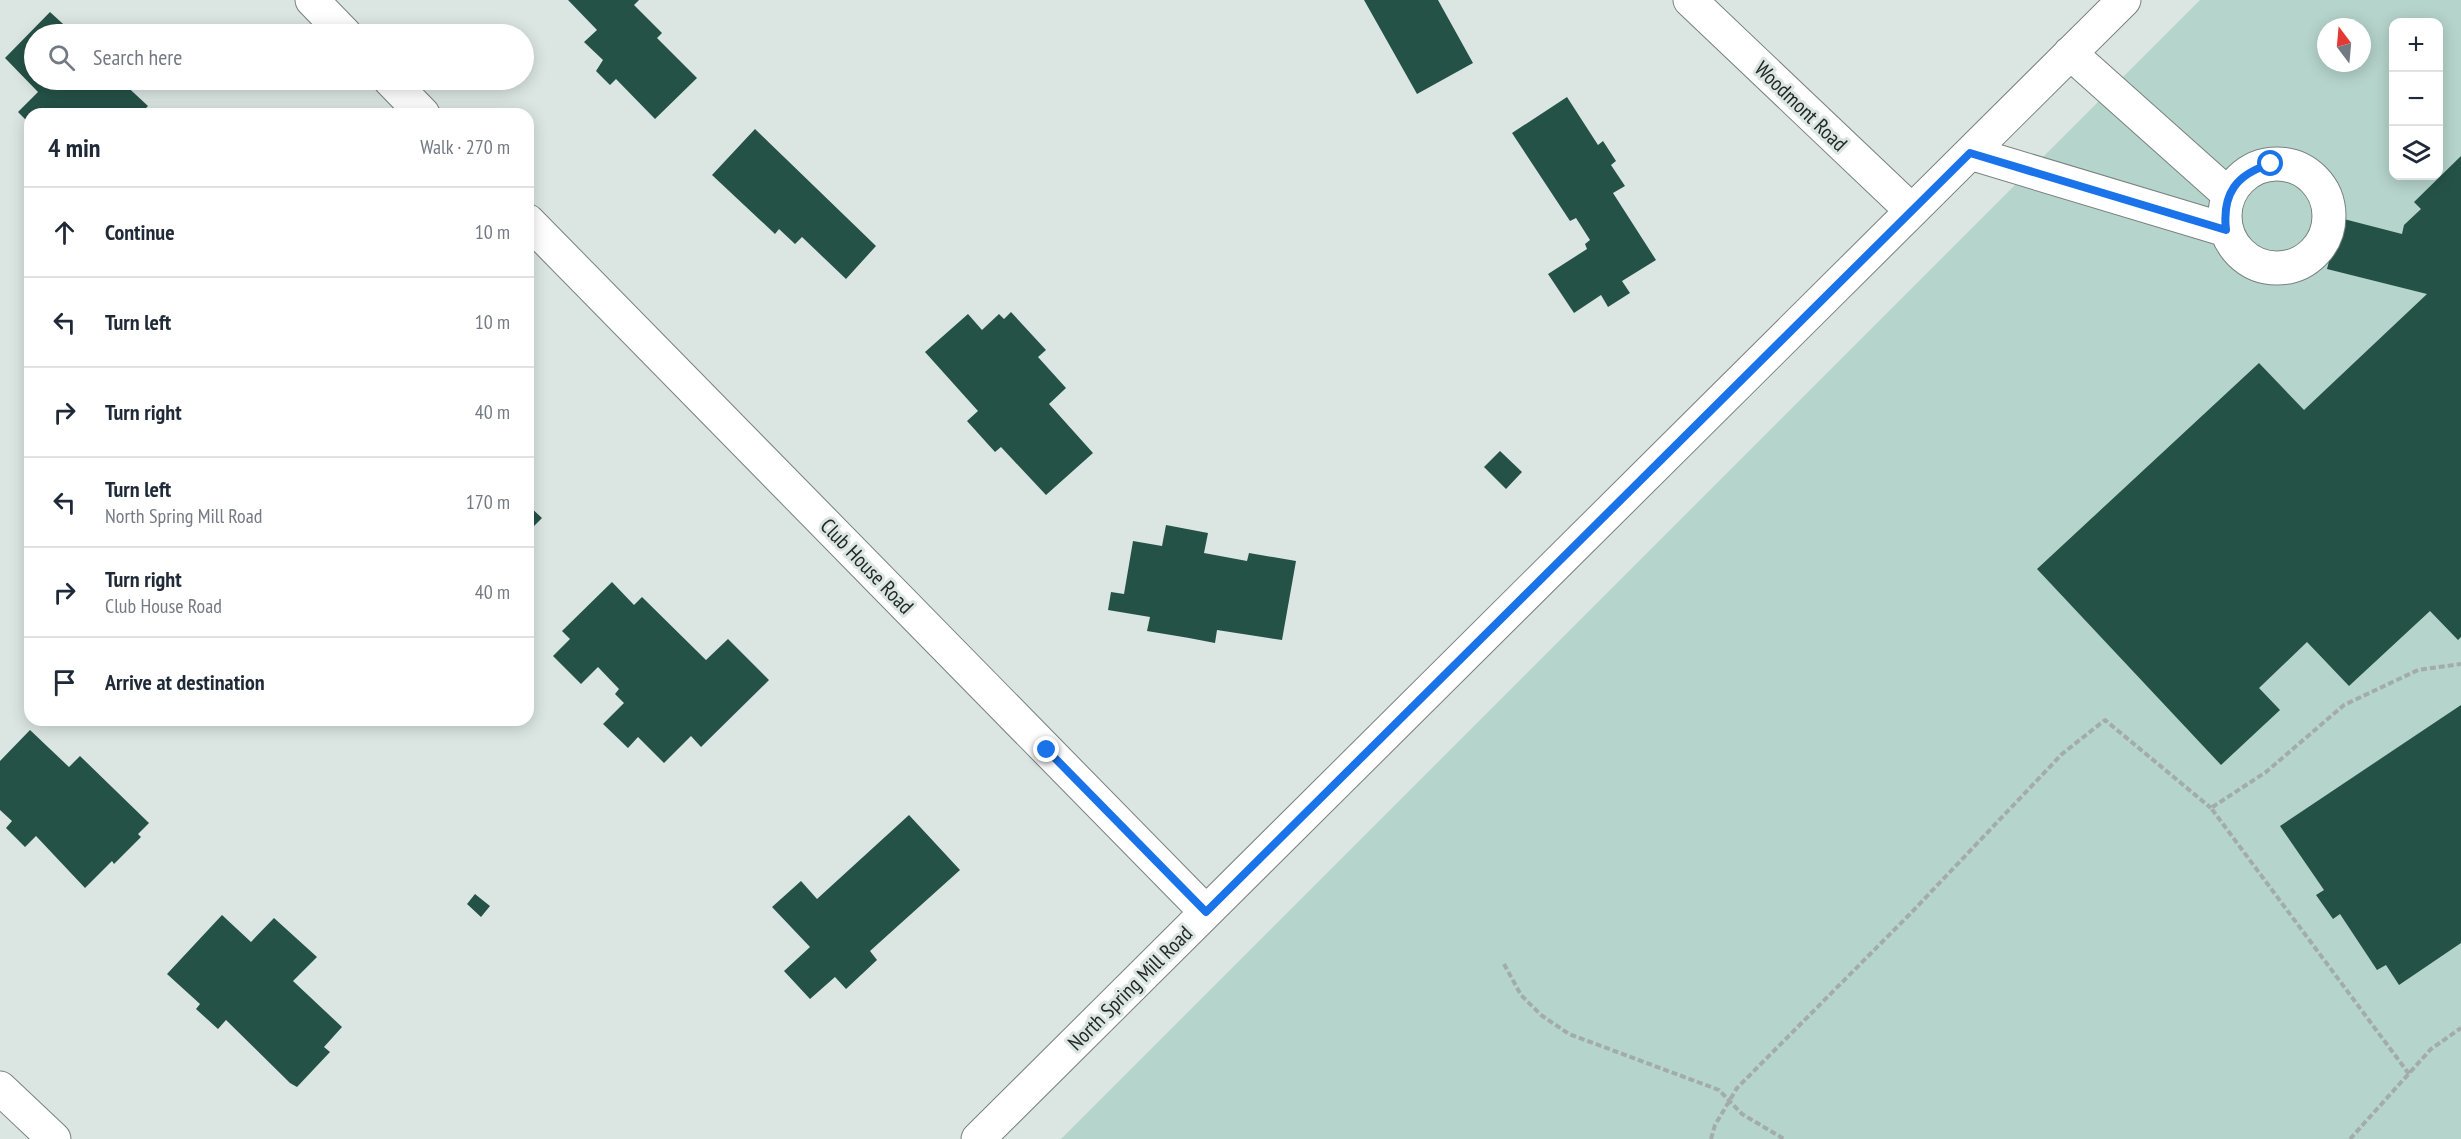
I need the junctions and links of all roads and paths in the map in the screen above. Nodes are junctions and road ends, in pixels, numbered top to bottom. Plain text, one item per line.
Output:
1 (312, 0) edge
2 (1690, 0) edge
3 (2124, 0) edge
4 (335, 24) edge
5 (2070, 53) junction
6 (400, 90) edge
7 (417, 108) edge
8 (1970, 153) junction
9 (2229, 195) junction
10 (1912, 212) junction
11 (534, 227) edge
12 (2226, 230) junction
13 (2461, 664) edge
14 (2211, 808) junction
15 (1206, 912) junction
16 (1504, 964) dead end
17 (2461, 1028) edge
18 (2409, 1074) junction
19 (0, 1088) edge
20 (1730, 1100) junction
21 (54, 1139) edge
22 (978, 1139) edge
23 (1711, 1139) edge
24 (1784, 1139) edge
25 (2350, 1139) edge

1 - 4 street
2 - 10 street, Woodmont Road
3 - 5 street, North Spring Mill Road
5 - 8 street, North Spring Mill Road
5 - 9 street
6 - 7 street
8 - 10 street, North Spring Mill Road
8 - 12 street
9 - 12 street
9 - 12 street
10 - 15 street, North Spring Mill Road
11 - 15 street, Club House Road
13 - 14 path
14 - 18 path
14 - 20 path
15 - 22 street, North Spring Mill Road
16 - 20 path
17 - 18 path
18 - 25 path
19 - 21 street
20 - 23 path
20 - 24 path

